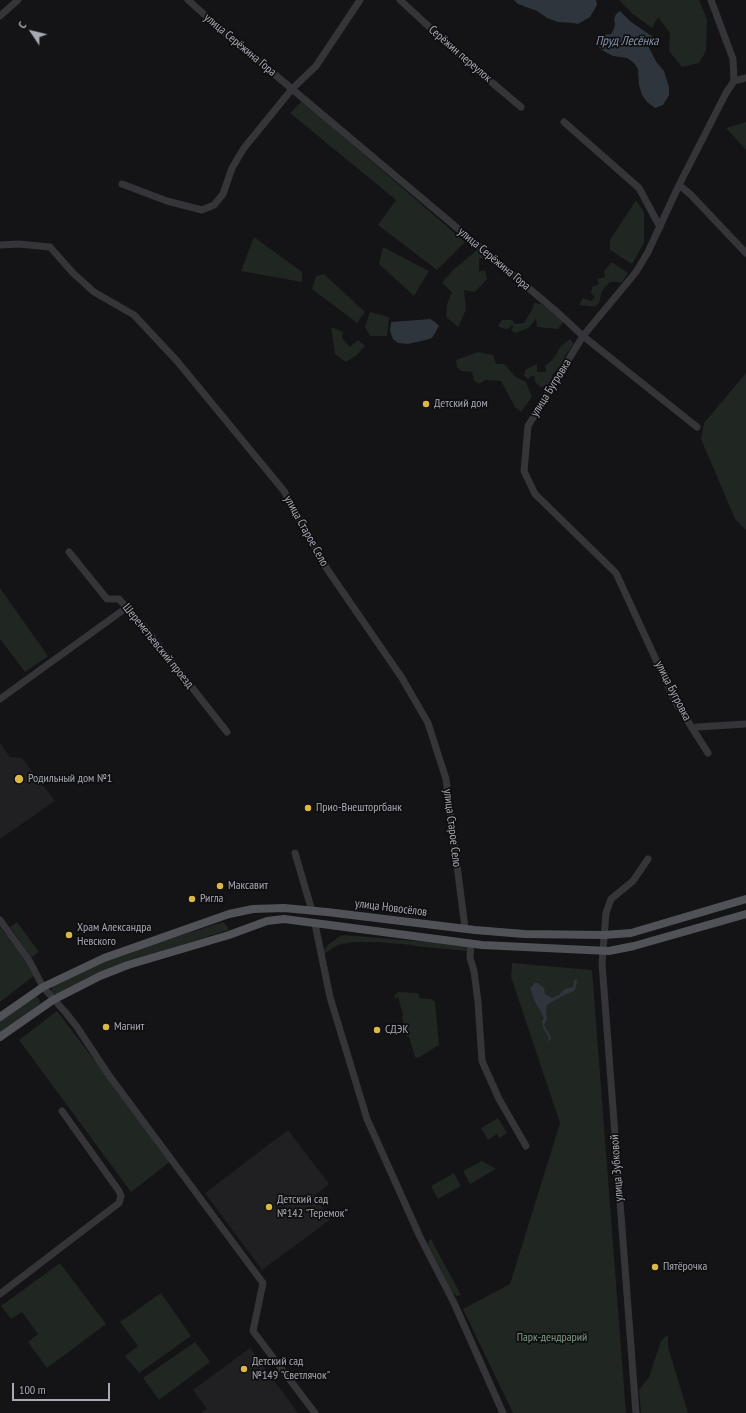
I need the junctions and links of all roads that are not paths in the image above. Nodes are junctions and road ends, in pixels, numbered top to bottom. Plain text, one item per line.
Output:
1 (18, 0) edge
2 (188, 0) edge
3 (360, 0) edge
4 (400, 0) edge
5 (711, 1) edge
6 (0, 16) edge
7 (746, 78) edge
8 (734, 81) junction
9 (292, 89) junction
10 (521, 107) dead end
11 (564, 122) dead end
12 (122, 184) dead end
13 (679, 185) junction
14 (660, 227) junction
15 (0, 245) edge
16 (746, 253) edge
17 (583, 336) junction
18 (697, 427) dead end
19 (69, 552) dead end
20 (126, 608) junction
21 (0, 699) edge
22 (746, 724) edge
23 (697, 727) dead end
24 (227, 732) dead end
25 (708, 753) dead end
26 (295, 853) dead end
27 (648, 860) dead end
28 (746, 899) edge
29 (312, 911) junction
30 (746, 914) edge
31 (0, 920) edge
32 (315, 924) junction
33 (465, 928) junction
34 (604, 935) junction
35 (471, 944) junction
36 (603, 951) junction
37 (43, 987) junction
38 (54, 1000) junction
39 (0, 1017) edge
40 (0, 1037) edge
41 (62, 1111) dead end
42 (526, 1146) dead end
43 (0, 1294) edge
44 (315, 1413) edge
45 (503, 1413) edge
46 (636, 1413) edge

1 - 6 street
2 - 9 street, улица Серёжина Гора
3 - 9 street
4 - 10 street, Серёжин переулок
5 - 8 street
7 - 8 street
8 - 13 street, улица Бугровка
9 - 12 street
9 - 17 street, улица Серёжина Гора
11 - 14 street
13 - 14 street, улица Бугровка
13 - 16 street
14 - 17 street, улица Бугровка
15 - 33 street, улица Старое Село
17 - 18 street, улица Серёжина Гора
17 - 25 street, улица Бугровка
19 - 20 street, Шереметьевский проезд
20 - 21 street
20 - 24 street, Шереметьевский проезд
22 - 23 street
26 - 29 street
27 - 34 street, улица Зубковой
28 - 34 main road, улица Новосёлов
29 - 33 main road, улица Новосёлов
29 - 37 main road, улица Новосёлов
30 - 36 main road
31 - 37 street
32 - 35 main road
32 - 38 main road
32 - 45 street
33 - 34 main road, улица Новосёлов
34 - 36 street, улица Зубковой
35 - 36 main road
35 - 42 street
36 - 46 street, улица Зубковой
37 - 38 street
37 - 39 main road, улица Новосёлов
38 - 40 main road
38 - 44 street
41 - 43 street

